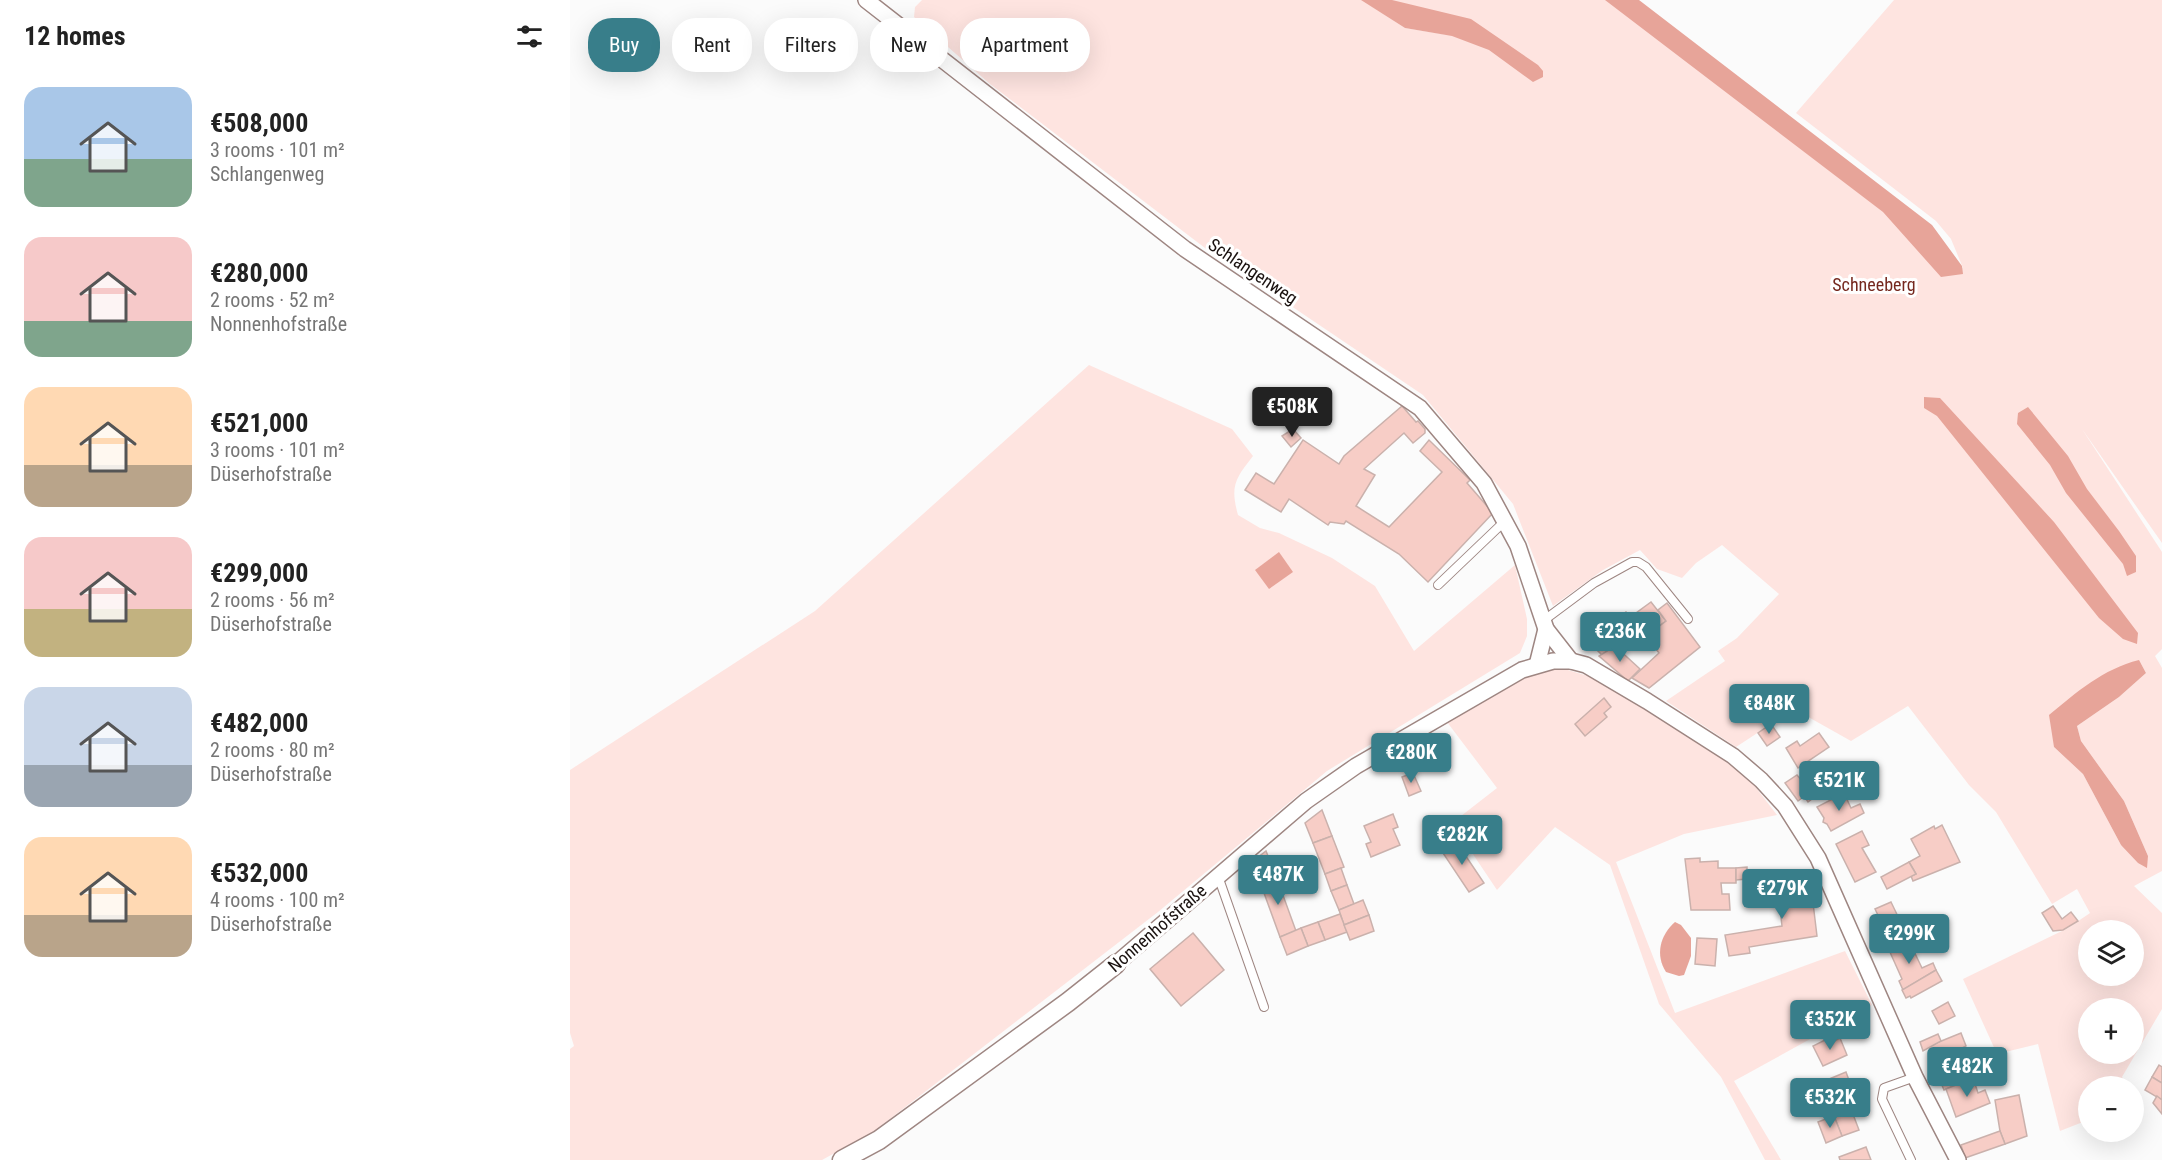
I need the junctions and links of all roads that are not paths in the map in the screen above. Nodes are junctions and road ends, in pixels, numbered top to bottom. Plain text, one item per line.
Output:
1 (866, 0) edge
2 (1505, 521) junction
3 (1438, 585) dead end
4 (1688, 619) dead end
5 (1544, 625) junction
6 (1571, 661) junction
7 (1537, 665) junction
8 (1217, 875) junction
9 (1116, 964) joint
10 (1264, 1007) dead end
11 (1915, 1077) junction
12 (842, 1160) edge
13 (1911, 1160) edge
14 (1958, 1160) edge

1 - 2 street, Schlangenweg
2 - 3 lane
2 - 5 street, Schlangenweg
4 - 5 lane
5 - 6 street
5 - 7 street
6 - 7 street, Nonnenhofstraße
6 - 11 street
7 - 8 street, Nonnenhofstraße
8 - 9 street, Nonnenhofstraße
8 - 10 lane
9 - 12 street, Nonnenhofstraße
11 - 13 lane
11 - 14 street

